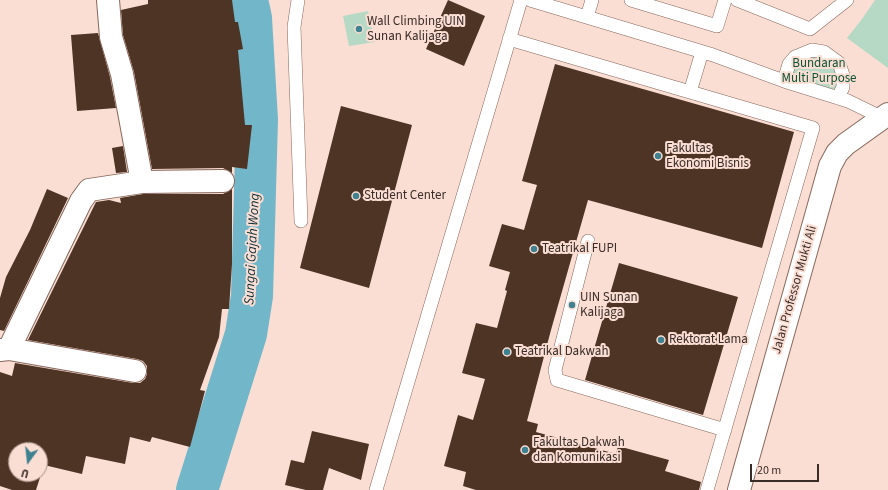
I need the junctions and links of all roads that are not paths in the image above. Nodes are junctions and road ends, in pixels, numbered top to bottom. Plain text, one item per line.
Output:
1 (108, 0) edge
2 (298, 0) edge
3 (522, 0) edge
4 (530, 0) edge
5 (592, 0) edge
6 (631, 0) edge
7 (725, 0) edge
8 (737, 0) edge
9 (847, 0) edge
10 (587, 17) junction
11 (810, 29) junction
12 (509, 39) junction
13 (812, 50) junction
14 (702, 52) junction
15 (784, 81) junction
16 (690, 92) junction
17 (838, 98) junction
18 (885, 116) edge
19 (223, 181) dead end
20 (142, 182) junction
21 (301, 221) dead end
22 (588, 241) dead end
23 (4, 350) edge
24 (135, 371) dead end
25 (724, 430) junction
26 (376, 490) edge
27 (707, 490) edge
28 (739, 490) edge

1 - 20 street
2 - 21 lane
3 - 12 lane
4 - 10 lane
5 - 10 lane
6 - 7 lane
8 - 11 lane
9 - 11 lane
10 - 14 lane
11 - 13 lane
12 - 16 lane
12 - 26 lane
13 - 15 lane
13 - 17 lane
14 - 15 lane
14 - 16 lane
15 - 17 lane
16 - 25 lane
17 - 18 lane
18 - 28 street, Jalan Professor Mukti Ali
19 - 20 street
20 - 23 street
22 - 25 lane
23 - 24 street
25 - 27 lane

